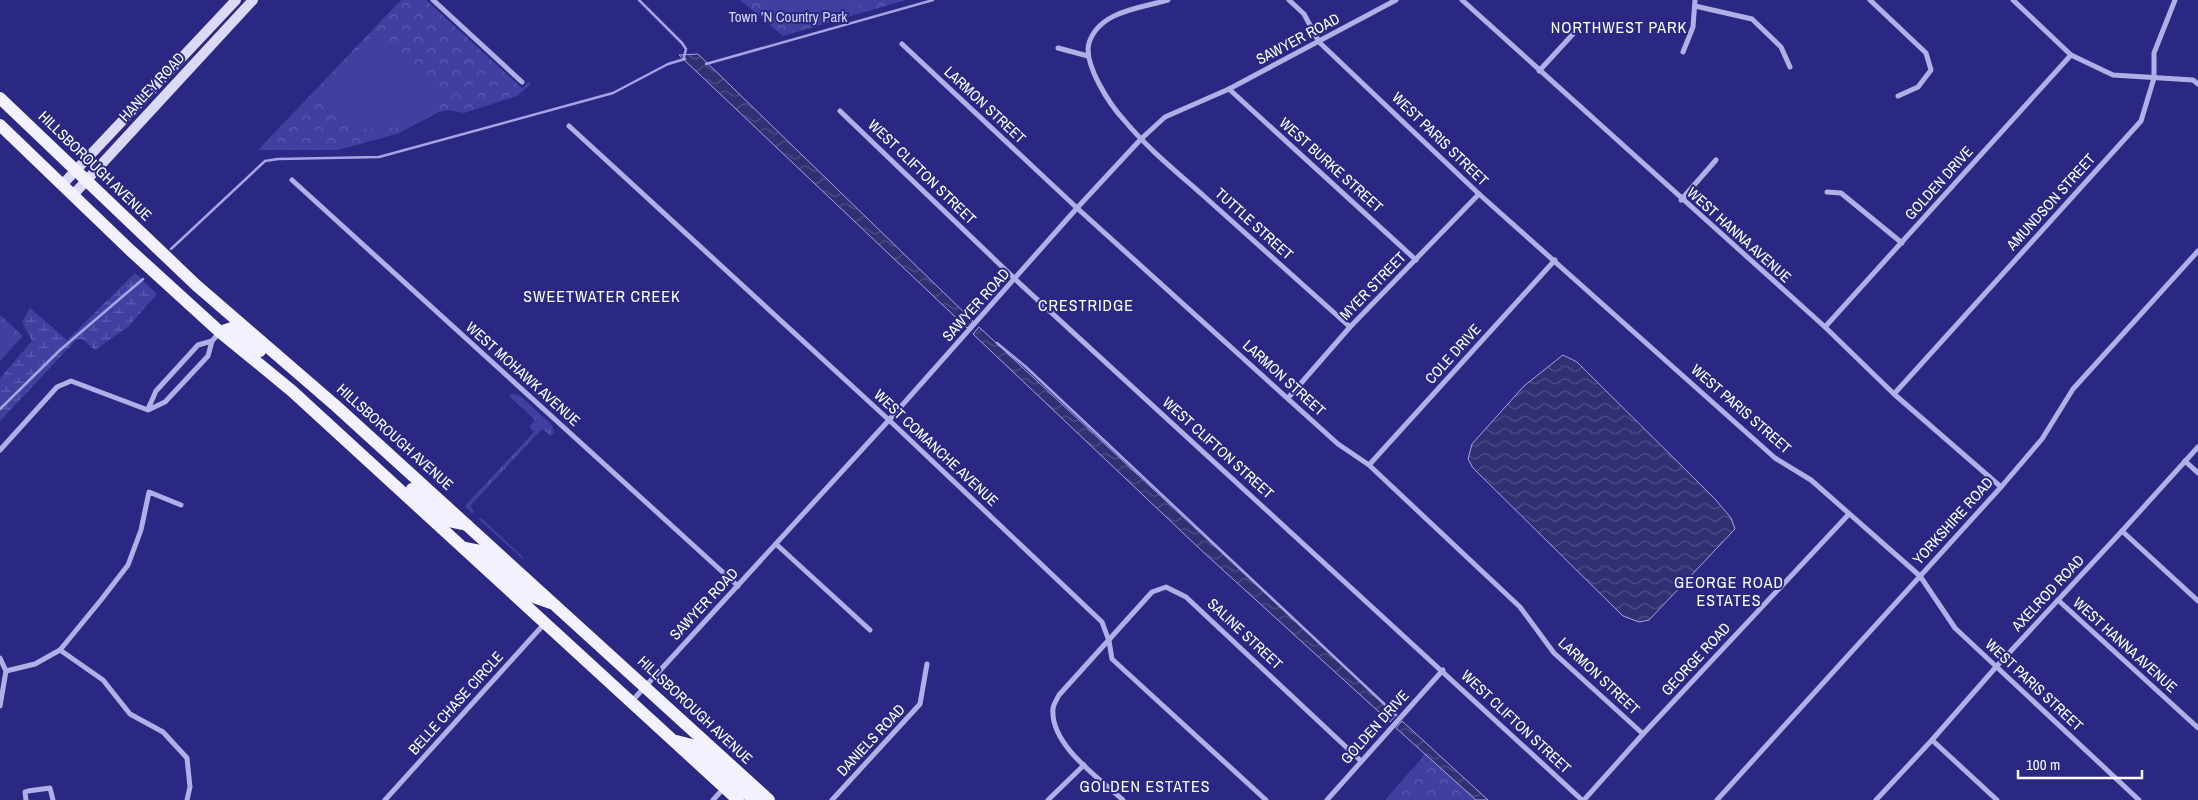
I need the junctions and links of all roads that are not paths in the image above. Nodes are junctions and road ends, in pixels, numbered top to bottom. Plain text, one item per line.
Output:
1 (236, 0) edge
2 (253, 0) edge
3 (433, 0) edge
4 (1168, 0) edge
5 (1289, 0) edge
6 (1396, 0) edge
7 (1462, 0) edge
8 (1870, 0) edge
9 (2013, 0) edge
10 (2175, 0) edge
11 (1695, 3) edge
12 (204, 33) junction
13 (1573, 34) dead end
14 (214, 42) junction
15 (1319, 42) junction
16 (902, 44) dead end
17 (1058, 48) dead end
18 (1683, 52) dead end
19 (2071, 55) junction
20 (1088, 56) junction
21 (176, 63) junction
22 (1790, 67) dead end
23 (1539, 71) junction
24 (186, 72) junction
25 (2154, 78) junction
26 (522, 82) dead end
27 (2198, 84) edge
28 (1229, 89) junction
29 (1898, 96) dead end
30 (0, 98) edge
31 (840, 111) dead end
32 (0, 125) edge
33 (570, 126) dead end
34 (1141, 139) junction
35 (1716, 160) dead end
36 (75, 170) junction
37 (292, 180) dead end
38 (86, 181) junction
39 (62, 185) junction
40 (1827, 192) dead end
41 (1479, 194) junction
42 (73, 195) junction
43 (1681, 200) junction
44 (1078, 208) junction
45 (1902, 244) junction
46 (2198, 251) edge
47 (1416, 260) junction
48 (1555, 260) junction
49 (1016, 280) junction
50 (1350, 327) junction
51 (1825, 327) junction
52 (216, 336) junction
53 (289, 364) junction
54 (264, 368) junction
55 (1894, 394) junction
56 (1288, 398) junction
57 (336, 406) junction
58 (148, 410) junction
59 (889, 420) junction
60 (329, 425) junction
61 (2198, 447) edge
62 (0, 450) edge
63 (391, 455) junction
64 (365, 458) junction
65 (2185, 461) junction
66 (1369, 465) junction
67 (2198, 473) edge
68 (2001, 487) junction
69 (181, 505) dead end
70 (1849, 514) junction
71 (468, 525) junction
72 (2122, 531) junction
73 (776, 544) junction
74 (463, 548) junction
75 (1920, 576) junction
76 (738, 586) junction
77 (2058, 600) junction
78 (2198, 601) edge
79 (558, 606) junction
80 (545, 623) junction
81 (870, 630) dead end
82 (1109, 641) junction
83 (60, 650) junction
84 (0, 658) edge
85 (927, 664) dead end
86 (1996, 667) junction
87 (1442, 670) junction
88 (6, 671) junction
89 (646, 686) junction
90 (632, 701) junction
91 (0, 706) edge
92 (2198, 728) edge
93 (1643, 734) junction
94 (674, 740) junction
95 (1932, 740) junction
96 (1361, 760) junction
97 (1084, 765) junction
98 (753, 785) junction
99 (724, 788) junction
100 (26, 800) edge
101 (53, 800) edge
102 (187, 800) edge
103 (385, 800) edge
104 (713, 800) edge
105 (738, 800) edge
106 (754, 800) edge
107 (769, 800) edge
108 (832, 800) edge
109 (1048, 800) edge
110 (1123, 800) edge
111 (1266, 800) edge
112 (1327, 800) edge
113 (1583, 800) edge
114 (1717, 800) edge
115 (1876, 800) edge
116 (1997, 800) edge
117 (2139, 800) edge

1 - 12 main road, HANLEY ROAD
2 - 14 main road, HANLEY ROAD
3 - 26 street
4 - 20 street
5 - 15 street, WEST PARIS STREET
6 - 15 street, SAWYER ROAD
7 - 23 street, WEST HANNA AVENUE
8 - 29 street
9 - 19 street
10 - 25 street, AMUNDSON STREET
11 - 18 street
11 - 22 street
12 - 14 main road
12 - 21 main road, HANLEY ROAD
13 - 23 street
14 - 24 main road, HANLEY ROAD
15 - 28 street, SAWYER ROAD
15 - 41 street, WEST PARIS STREET
16 - 44 street, LARMON STREET
17 - 20 street
19 - 25 street
19 - 45 street, GOLDEN DRIVE
20 - 34 street, TUTTLE STREET
21 - 24 main road
21 - 36 main road, HANLEY ROAD
23 - 43 street, WEST HANNA AVENUE
24 - 38 main road, HANLEY ROAD
25 - 27 street
25 - 55 street, AMUNDSON STREET
28 - 34 street, SAWYER ROAD
28 - 47 street, WEST BURKE STREET
30 - 36 main road, HILLSBOROUGH AVENUE
31 - 49 street, WEST CLIFTON STREET
32 - 39 main road
33 - 59 street, WEST COMANCHE AVENUE
34 - 44 street, SAWYER ROAD
34 - 50 street, TUTTLE STREET
35 - 43 street
36 - 38 main road, HILLSBOROUGH AVENUE
36 - 39 main road, HANLEY ROAD
37 - 76 street, WEST MOHAWK AVENUE
38 - 42 main road, HANLEY ROAD
38 - 53 main road, HILLSBOROUGH AVENUE
39 - 42 main road
40 - 45 street
41 - 47 street, MYER STREET
41 - 48 street, WEST PARIS STREET
42 - 52 main road
43 - 51 street, WEST HANNA AVENUE
44 - 49 street, SAWYER ROAD
44 - 56 street, LARMON STREET
45 - 51 street, GOLDEN DRIVE
46 - 68 street, YORKSHIRE ROAD
47 - 50 street, MYER STREET
48 - 66 street, COLE DRIVE
48 - 70 street, WEST PARIS STREET
49 - 59 street, SAWYER ROAD
49 - 87 street, WEST CLIFTON STREET
50 - 56 street, MYER STREET
51 - 55 street, WEST HANNA AVENUE
52 - 53 main road
52 - 54 main road
52 - 58 street
52 - 58 street
53 - 57 main road, HILLSBOROUGH AVENUE
54 - 57 main road
54 - 60 main road
55 - 68 street, WEST HANNA AVENUE
56 - 66 street, LARMON STREET
57 - 63 main road, HILLSBOROUGH AVENUE
58 - 62 street
59 - 73 street, SAWYER ROAD
59 - 82 street, WEST COMANCHE AVENUE
60 - 63 main road
60 - 64 main road
61 - 65 street, AXELROD ROAD
63 - 71 main road, HILLSBOROUGH AVENUE
64 - 71 main road
64 - 74 main road
65 - 67 street
65 - 72 street, AXELROD ROAD
66 - 93 street, LARMON STREET
68 - 75 street, YORKSHIRE ROAD
69 - 83 street
70 - 75 street, WEST PARIS STREET
70 - 93 street, GEORGE ROAD
71 - 79 main road, HILLSBOROUGH AVENUE
72 - 77 street, AXELROD ROAD
72 - 78 street
73 - 76 street, SAWYER ROAD
73 - 81 street
74 - 79 main road
74 - 80 main road
75 - 86 street, WEST PARIS STREET
75 - 114 street, YORKSHIRE ROAD
76 - 89 street, SAWYER ROAD
77 - 86 street, AXELROD ROAD
77 - 92 street, WEST HANNA AVENUE
79 - 89 main road, HILLSBOROUGH AVENUE
80 - 90 main road
80 - 103 street, BELLE CHASE CIRCLE
82 - 96 street, SALINE STREET
82 - 97 street, SALINE STREET
82 - 111 street, WEST COMANCHE AVENUE
83 - 88 street
83 - 102 street
84 - 88 street
85 - 108 street, DANIELS ROAD
86 - 95 street, AXELROD ROAD
86 - 117 street, WEST PARIS STREET
87 - 96 street, GOLDEN DRIVE
87 - 113 street, WEST CLIFTON STREET
88 - 91 street
89 - 90 street, SAWYER ROAD
89 - 98 main road, HILLSBOROUGH AVENUE
90 - 94 main road
93 - 113 street, GEORGE ROAD
94 - 98 main road
94 - 99 main road
95 - 115 street, AXELROD ROAD
95 - 116 street
96 - 112 street, GOLDEN DRIVE
97 - 109 street
97 - 110 street
98 - 107 main road, HILLSBOROUGH AVENUE
99 - 104 street
99 - 105 main road
99 - 106 main road
100 - 101 street

